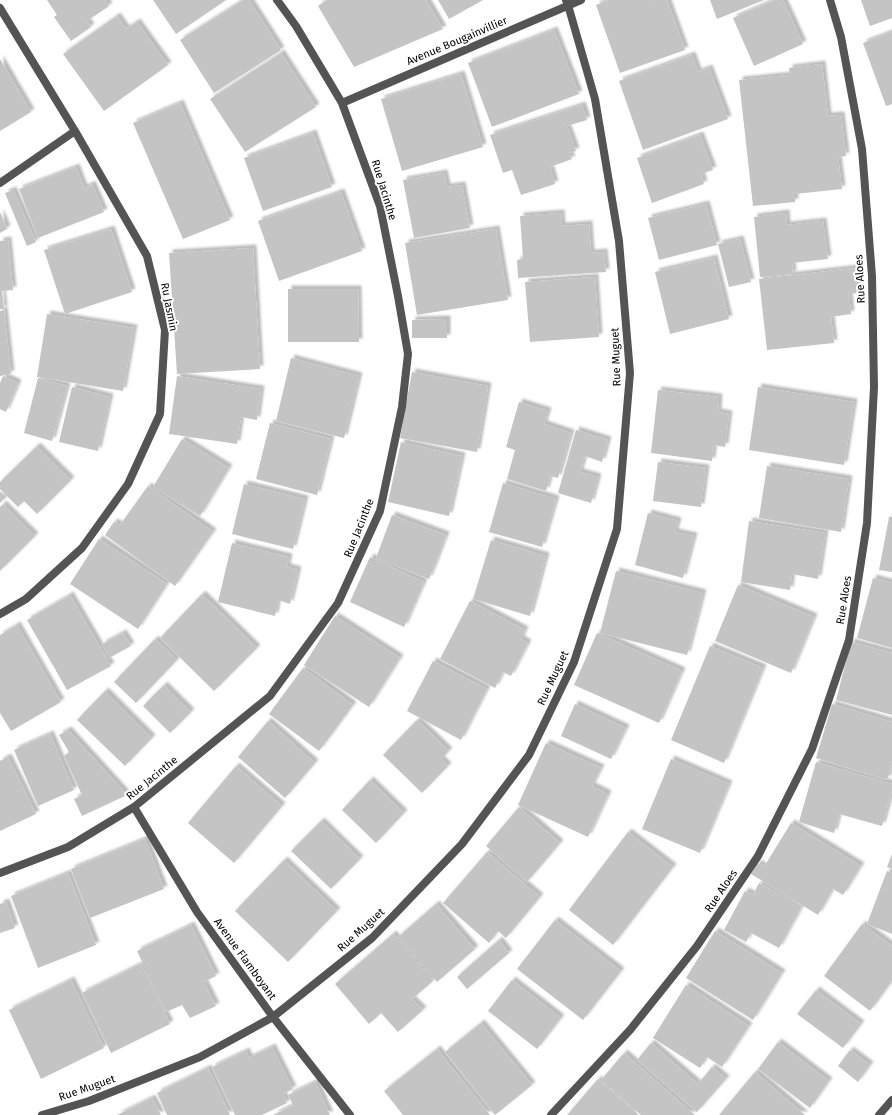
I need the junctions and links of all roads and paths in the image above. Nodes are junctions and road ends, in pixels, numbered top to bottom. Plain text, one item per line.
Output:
1 (277, 0) edge
2 (581, 0) edge
3 (830, 0) edge
4 (567, 3) edge
5 (0, 8) edge
6 (342, 103) junction
7 (75, 131) junction
8 (0, 183) edge
9 (0, 614) edge
10 (134, 807) junction
11 (0, 873) edge
12 (273, 1017) junction
13 (892, 1100) edge
14 (42, 1115) edge
15 (350, 1115) edge
16 (551, 1115) edge
17 (879, 1115) edge

1 - 6 street, Rue Jacinthe
2 - 4 street, Avenue Bougainvillier
3 - 16 street, Rue Aloes
4 - 6 street, Avenue Bougainvillier
4 - 12 street, Rue Muguet
5 - 7 street, Ru Jasmin
6 - 10 street, Rue Jacinthe
7 - 8 street
7 - 9 street, Ru Jasmin
10 - 11 street, Rue Jacinthe
10 - 12 street, Avenue Flamboyant
12 - 14 street, Rue Muguet
12 - 15 street, Avenue Flamboyant
13 - 17 street

